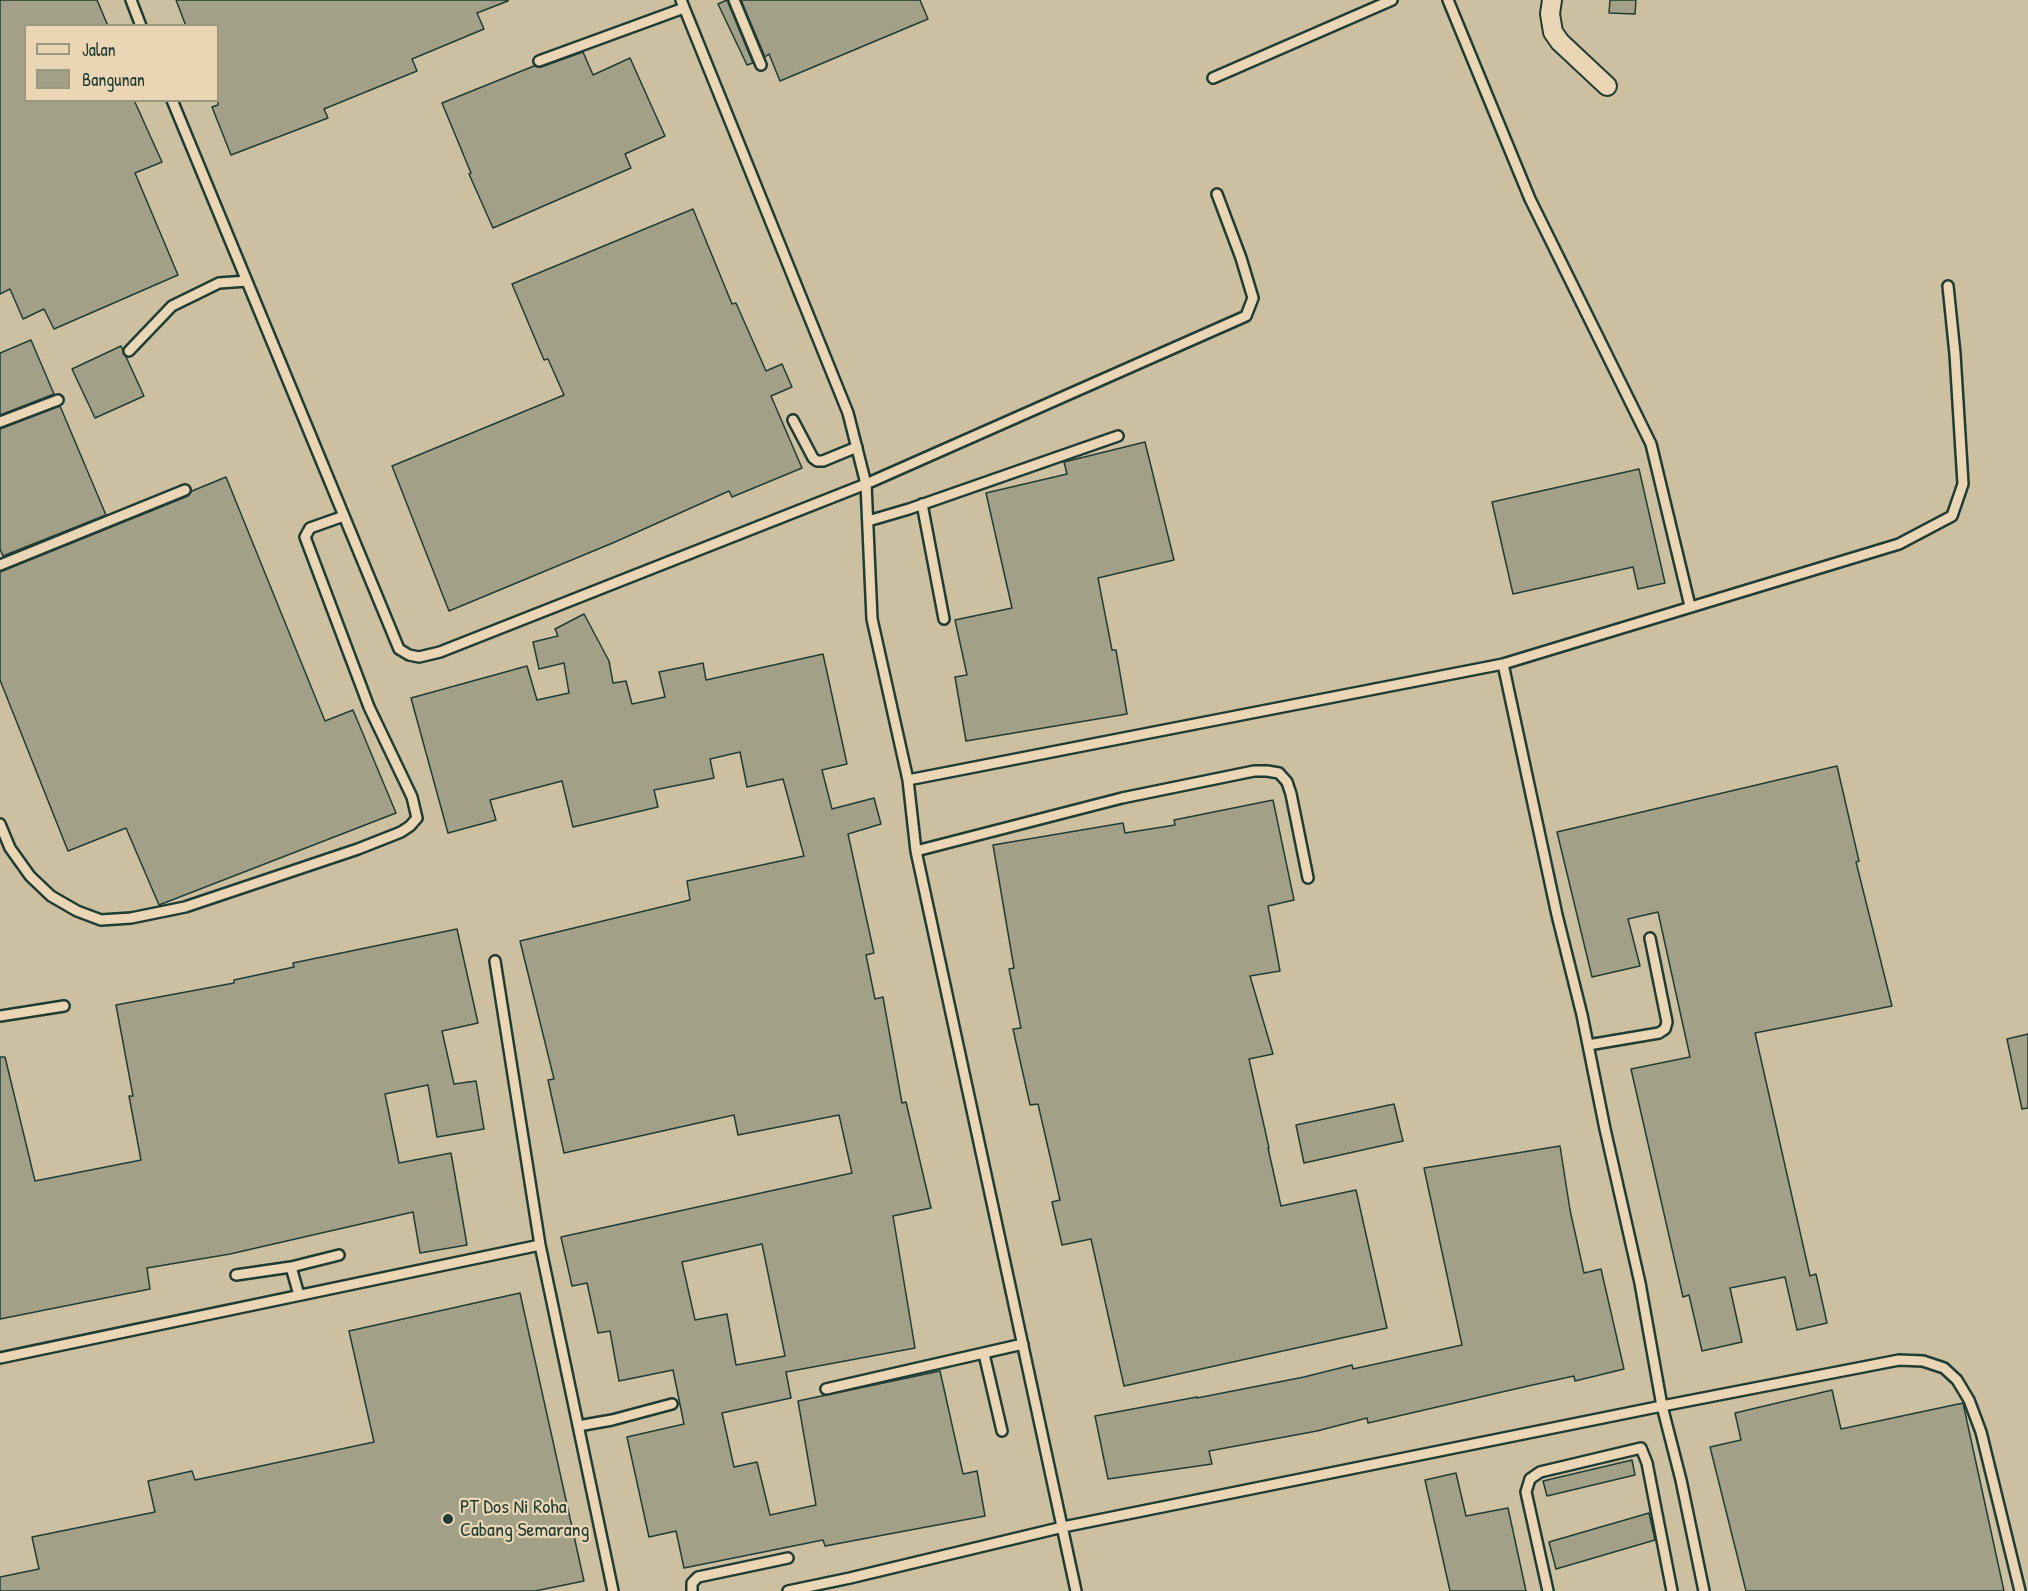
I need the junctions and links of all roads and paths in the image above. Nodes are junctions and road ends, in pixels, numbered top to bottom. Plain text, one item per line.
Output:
1 (130, 0) edge
2 (734, 0) edge
3 (1392, 0) edge
4 (1448, 0) edge
5 (1552, 0) edge
6 (682, 4) edge
7 (140, 24) edge
8 (539, 61) dead end
9 (761, 65) dead end
10 (1213, 78) dead end
11 (1606, 86) dead end
12 (173, 102) edge
13 (1217, 194) dead end
14 (247, 281) junction
15 (1948, 286) dead end
16 (129, 351) dead end
17 (58, 400) dead end
18 (793, 420) dead end
19 (0, 422) edge
20 (1118, 436) dead end
21 (856, 447) junction
22 (866, 484) junction
23 (185, 490) dead end
24 (922, 504) junction
25 (344, 516) junction
26 (867, 521) junction
27 (0, 565) edge
28 (1690, 606) junction
29 (944, 619) dead end
30 (1503, 664) junction
31 (908, 780) junction
32 (0, 824) edge
33 (916, 850) junction
34 (1308, 878) dead end
35 (1650, 938) dead end
36 (495, 961) dead end
37 (64, 1006) dead end
38 (0, 1016) edge
39 (1588, 1045) junction
40 (540, 1245) junction
41 (339, 1255) dead end
42 (291, 1267) junction
43 (236, 1275) dead end
44 (299, 1295) junction
45 (1023, 1344) junction
46 (984, 1354) junction
47 (0, 1358) edge
48 (826, 1389) dead end
49 (672, 1404) dead end
50 (1662, 1407) junction
51 (578, 1426) junction
52 (1002, 1431) dead end
53 (1063, 1527) junction
54 (788, 1558) dead end
55 (613, 1591) edge
56 (692, 1591) edge
57 (788, 1591) edge
58 (1076, 1591) edge
59 (1548, 1591) edge
60 (1672, 1591) edge
61 (1704, 1591) edge
62 (2020, 1591) edge

1 - 7 lane
2 - 9 lane
3 - 10 lane
4 - 28 lane
5 - 11 street
6 - 8 lane
6 - 21 lane
12 - 14 lane
13 - 22 lane
14 - 16 lane
14 - 25 lane
15 - 28 lane
17 - 19 lane
18 - 21 lane
20 - 24 lane
21 - 22 lane
22 - 25 lane
22 - 26 lane
23 - 27 lane
24 - 26 lane
24 - 29 lane
25 - 32 lane
26 - 31 lane
28 - 30 lane
30 - 31 lane
30 - 39 lane
31 - 33 lane
33 - 34 lane
33 - 45 lane
35 - 39 lane
36 - 40 lane
37 - 38 lane
39 - 50 lane
40 - 44 lane
40 - 51 lane
41 - 42 lane
42 - 43 lane
42 - 44 lane
44 - 47 lane
45 - 46 lane
45 - 53 lane
46 - 48 lane
46 - 52 lane
49 - 51 lane
50 - 53 lane
50 - 61 lane
50 - 62 lane
51 - 55 lane
53 - 57 lane
53 - 58 lane
54 - 56 lane
59 - 60 lane

